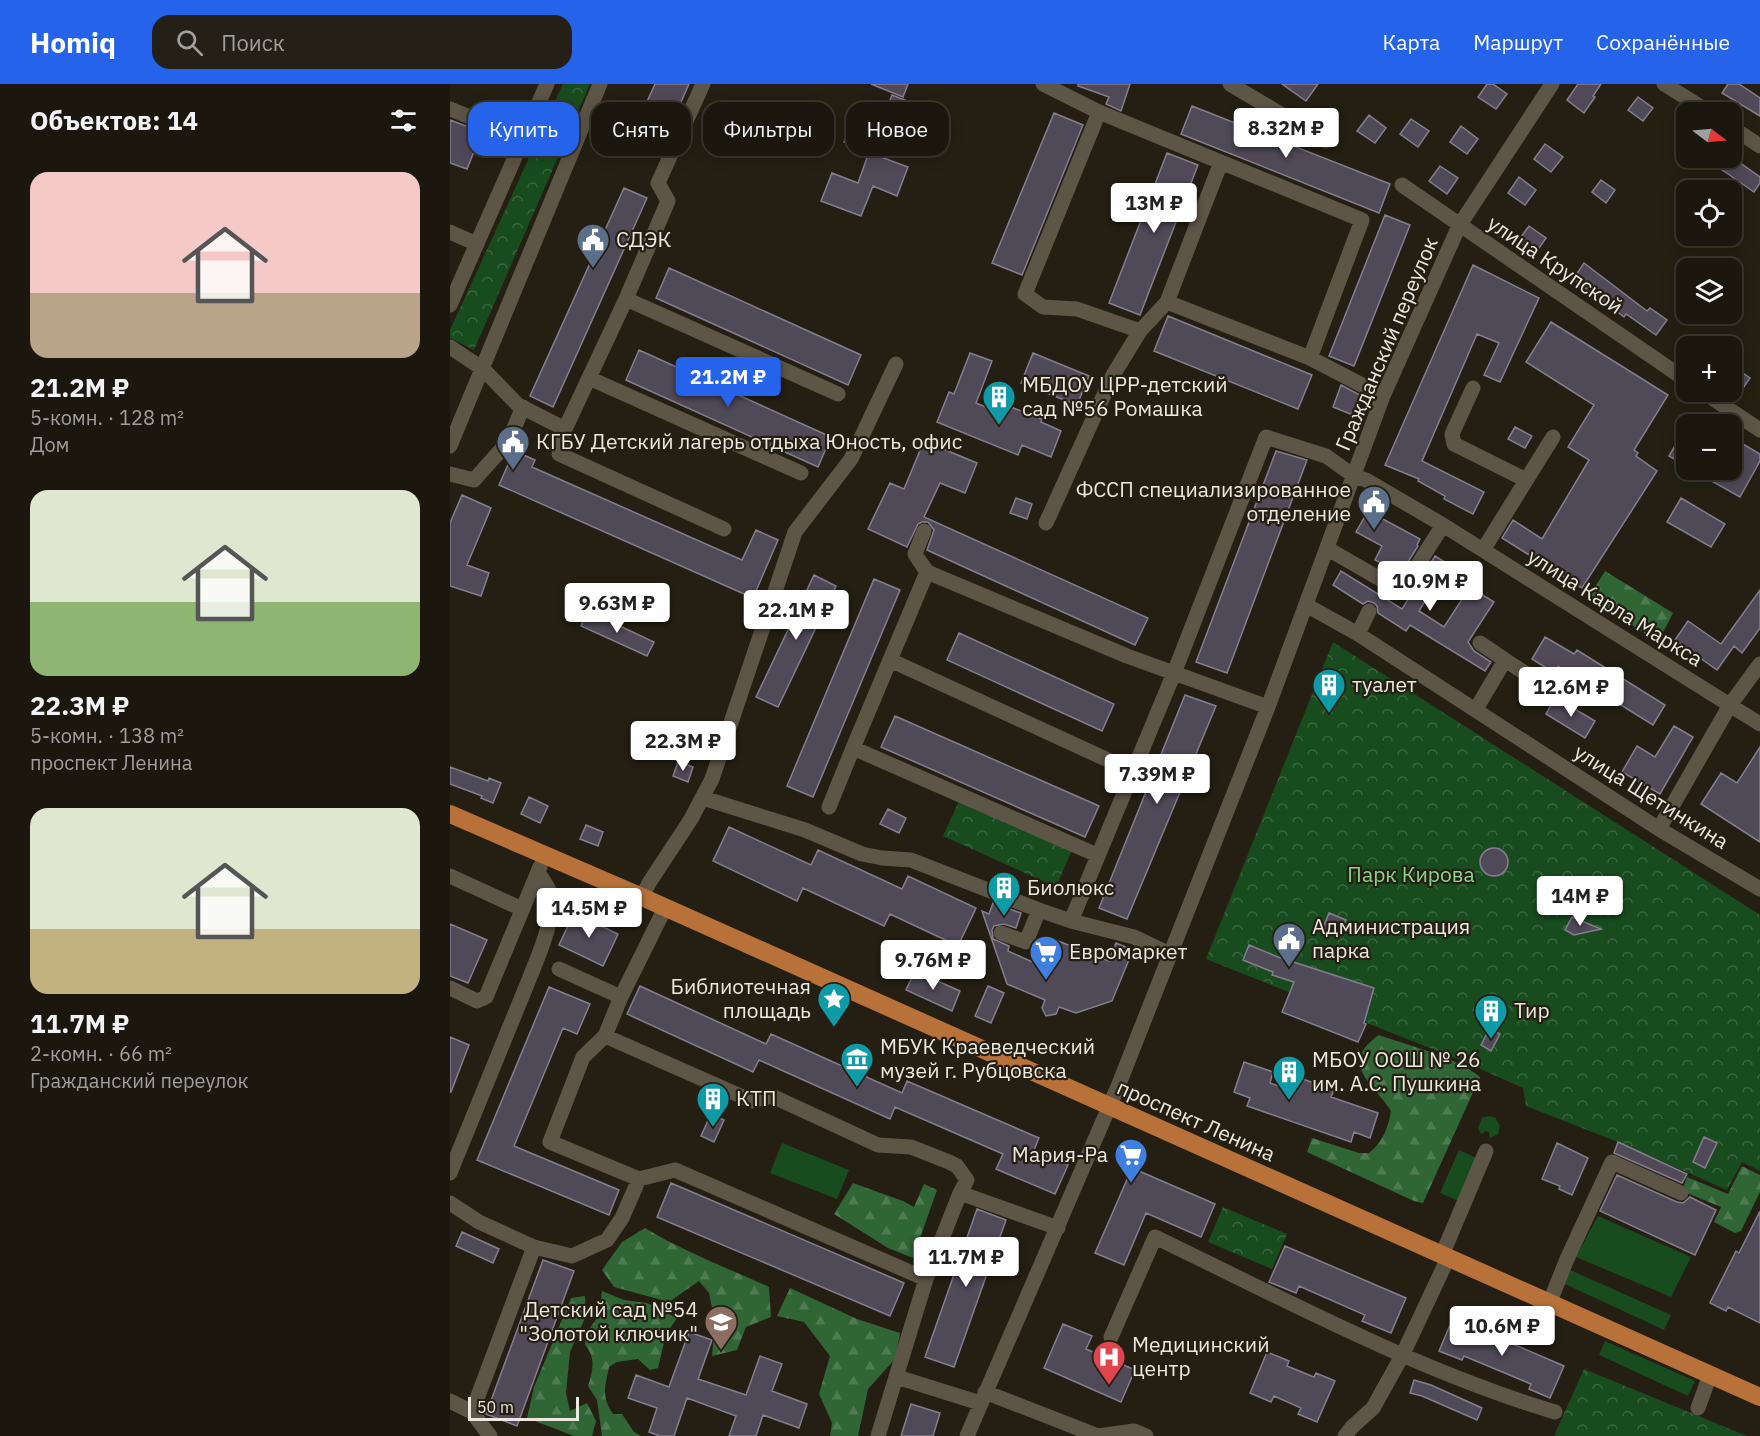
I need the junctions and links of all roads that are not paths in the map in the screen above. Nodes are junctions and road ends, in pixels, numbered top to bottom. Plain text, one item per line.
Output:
1 (600, 84) edge
2 (703, 84) edge
3 (1043, 84) edge
4 (1552, 84) edge
5 (1664, 84) edge
6 (542, 86) edge
7 (1240, 86) edge
8 (537, 102) edge
9 (1692, 102) edge
10 (450, 109) edge
11 (1099, 112) junction
12 (468, 116) edge
13 (1742, 134) edge
14 (1326, 141) dead end
15 (1760, 146) edge
16 (517, 156) edge
17 (1221, 162) junction
18 (1402, 185) dead end
19 (1459, 226) junction
20 (450, 232) edge
21 (477, 244) junction
22 (626, 298) junction
23 (1167, 302) junction
24 (450, 304) edge
25 (1140, 330) junction
26 (450, 347) edge
27 (1310, 358) junction
28 (896, 364) dead end
29 (483, 369) junction
30 (1676, 373) edge
31 (590, 378) junction
32 (1473, 388) dead end
33 (838, 394) dead end
34 (1383, 396) junction
35 (1718, 402) edge
36 (523, 407) junction
37 (565, 429) junction
38 (1760, 430) edge
39 (1553, 437) dead end
40 (450, 446) edge
41 (801, 473) dead end
42 (450, 474) edge
43 (1354, 476) junction
44 (1526, 480) junction
45 (1046, 523) dead end
46 (1443, 525) junction
47 (724, 529) dead end
48 (924, 531) dead end
49 (1328, 549) junction
50 (1483, 550) junction
51 (927, 572) junction
52 (1306, 605) junction
53 (1369, 611) dead end
54 (1359, 634) junction
55 (1480, 643) dead end
56 (890, 660) junction
57 (1505, 660) junction
58 (1760, 664) edge
59 (1174, 673) junction
60 (1553, 690) dead end
61 (1730, 705) junction
62 (1268, 707) junction
63 (1476, 709) junction
64 (1760, 724) edge
65 (853, 748) junction
66 (1132, 771) junction
67 (703, 798) junction
68 (830, 807) dead end
69 (450, 814) edge
70 (1659, 829) junction
71 (545, 855) junction
72 (1097, 855) junction
73 (537, 872) junction
74 (450, 876) edge
75 (1760, 890) edge
76 (642, 897) junction
77 (664, 908) junction
78 (522, 909) junction
79 (1038, 910) junction
80 (1071, 921) junction
81 (1001, 933) dead end
82 (1170, 954) junction
83 (559, 969) dead end
84 (450, 988) edge
85 (621, 997) junction
86 (605, 1036) junction
87 (1110, 1107) junction
88 (1486, 1151) dead end
89 (450, 1173) edge
90 (639, 1179) junction
91 (960, 1193) junction
92 (1681, 1193) dead end
93 (450, 1203) edge
94 (1058, 1228) junction
95 (534, 1248) junction
96 (1445, 1256) junction
97 (926, 1279) junction
98 (1549, 1304) junction
99 (1111, 1336) dead end
100 (1402, 1356) junction
101 (1710, 1375) junction
102 (897, 1377) junction
103 (982, 1397) junction
104 (1760, 1397) edge
105 (450, 1401) edge
106 (1698, 1408) dead end
107 (472, 1412) junction
108 (1556, 1412) dead end
109 (490, 1436) edge
110 (878, 1436) edge
111 (967, 1436) edge
112 (1098, 1436) edge
113 (1146, 1436) edge
114 (1346, 1436) edge

1 - 29 street
2 - 22 street
3 - 11 street
4 - 19 street, Гражданский переулок
5 - 9 street
6 - 8 street
7 - 14 street
10 - 12 street
11 - 17 street
11 - 25 street
13 - 15 street
16 - 21 street
17 - 23 street
17 - 27 street
18 - 19 street, улица Крупской
19 - 30 street, улица Крупской
19 - 34 street, Гражданский переулок
20 - 21 street
21 - 24 street
22 - 31 street
22 - 33 street
23 - 25 street
23 - 27 street
25 - 45 street
26 - 29 street
27 - 34 street
28 - 67 street
29 - 36 street
29 - 40 street
31 - 37 street
31 - 41 street
32 - 44 street
34 - 43 street, Гражданский переулок
35 - 38 street
36 - 37 street
36 - 42 street
37 - 47 street
39 - 44 street
43 - 46 street, улица Карла Маркса
43 - 49 street, Гражданский переулок
43 - 59 street, улица Карла Маркса
44 - 50 street
46 - 49 street
46 - 50 street, улица Карла Маркса
48 - 51 street
49 - 52 street, Гражданский переулок
50 - 61 street, улица Карла Маркса
51 - 56 street
51 - 59 street
52 - 54 street, улица Щетинкина
52 - 62 street, Гражданский переулок
53 - 54 street
54 - 63 street, улица Щетинкина
55 - 57 street
56 - 65 street
56 - 66 street
57 - 60 street
57 - 63 street
58 - 61 street
59 - 62 street
59 - 66 street
61 - 64 street, улица Карла Маркса
61 - 70 street
62 - 82 street, Гражданский переулок
63 - 70 street, улица Щетинкина
65 - 68 street
65 - 72 street
66 - 72 street
67 - 76 street
67 - 79 street
69 - 71 main road, проспект Ленина
70 - 75 street, улица Щетинкина
71 - 73 street
71 - 76 main road, проспект Ленина
72 - 80 street
73 - 78 street
73 - 89 street
74 - 78 street
76 - 77 main road, проспект Ленина
77 - 85 street
77 - 87 main road, проспект Ленина
78 - 84 street
79 - 80 street
79 - 81 street
80 - 82 street
82 - 87 street, Гражданский переулок
83 - 85 street
85 - 86 street
86 - 90 street
86 - 91 street
87 - 94 street, Гражданский переулок
87 - 96 main road, проспект Ленина
88 - 96 street
90 - 95 street
90 - 97 street
91 - 94 street
91 - 97 street
92 - 98 street
93 - 95 street
94 - 103 street, Гражданский переулок
95 - 107 street
96 - 98 main road, проспект Ленина
96 - 100 street
97 - 102 street
98 - 101 main road, проспект Ленина
99 - 100 street
100 - 108 street
100 - 114 street
101 - 104 main road, проспект Ленина
101 - 106 street
102 - 103 street
102 - 110 street
103 - 111 street, Гражданский переулок
103 - 112 street
105 - 107 street
107 - 109 street
112 - 113 street

